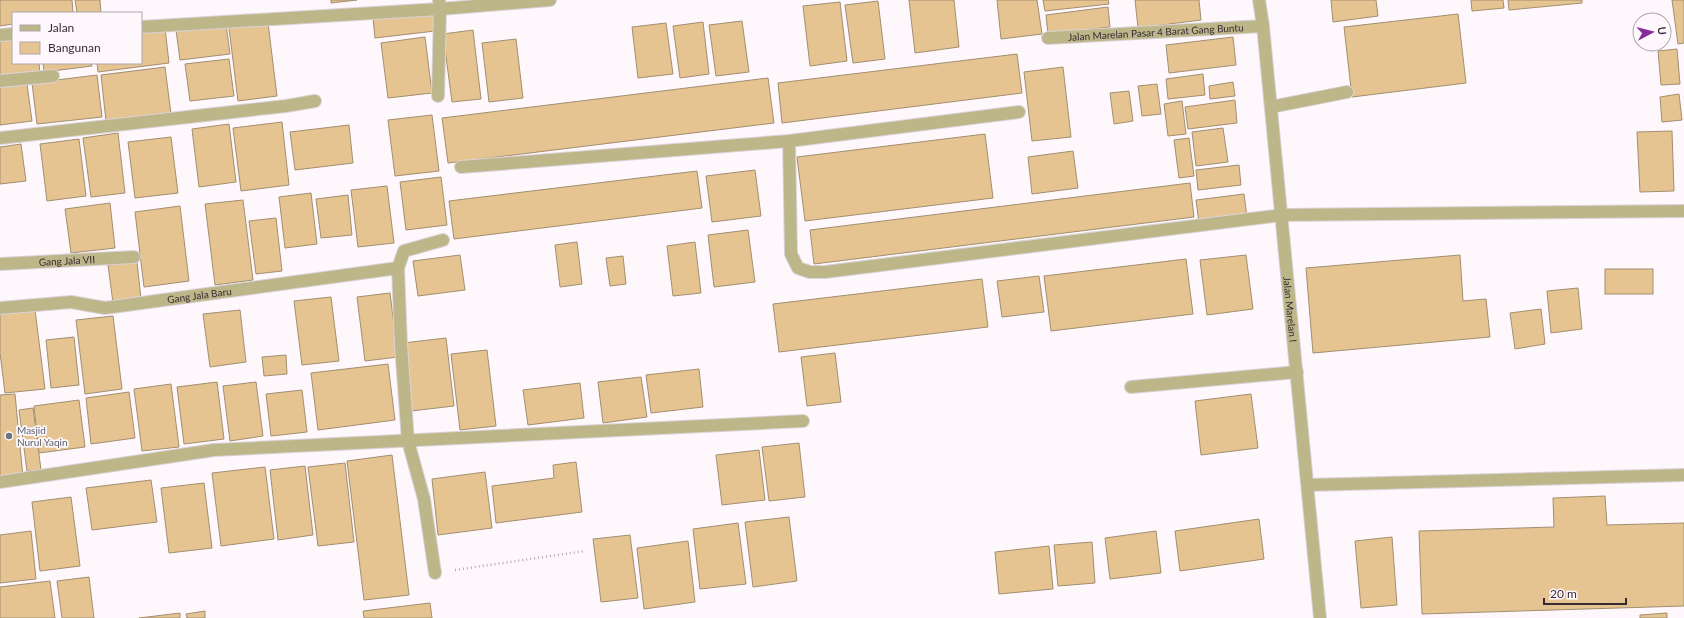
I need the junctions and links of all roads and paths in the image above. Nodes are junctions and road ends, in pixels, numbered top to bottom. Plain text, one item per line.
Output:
1 (550, 0) edge
2 (1259, 0) edge
3 (439, 5) edge
4 (1263, 26) junction
5 (142, 27) edge
6 (12, 34) edge
7 (0, 35) edge
8 (1048, 38) dead end
9 (53, 76) dead end
10 (0, 81) edge
11 (1347, 92) dead end
12 (438, 96) dead end
13 (315, 100) dead end
14 (1271, 107) junction
15 (1019, 112) dead end
16 (0, 138) edge
17 (789, 140) junction
18 (461, 167) dead end
19 (1684, 211) edge
20 (1282, 215) junction
21 (443, 240) dead end
22 (134, 257) dead end
23 (0, 264) edge
24 (398, 268) junction
25 (0, 308) edge
26 (1296, 372) junction
27 (1131, 386) dead end
28 (803, 421) dead end
29 (408, 441) junction
30 (1684, 475) edge
31 (0, 482) edge
32 (1308, 485) junction
33 (585, 551) dead end
34 (435, 573) joint
35 (1320, 618) edge

1 - 3 street
2 - 4 street, Jalan Marelan I
3 - 5 street
3 - 12 street
4 - 8 street, Jalan Marelan Pasar 4 Barat Gang Buntu
4 - 14 street, Jalan Marelan I
6 - 7 street
9 - 10 street
11 - 14 street
13 - 16 street
14 - 20 street, Jalan Marelan I
15 - 17 street
17 - 18 street
17 - 20 street
19 - 20 street
20 - 26 street, Jalan Marelan I
21 - 24 street
22 - 23 street, Gang Jala VII
24 - 25 street, Gang Jala Baru
24 - 29 street
26 - 27 street
26 - 32 street, Jalan Marelan I
28 - 29 street
29 - 31 street
29 - 34 street
30 - 32 street
32 - 35 street, Jalan Marelan I
33 - 34 path

